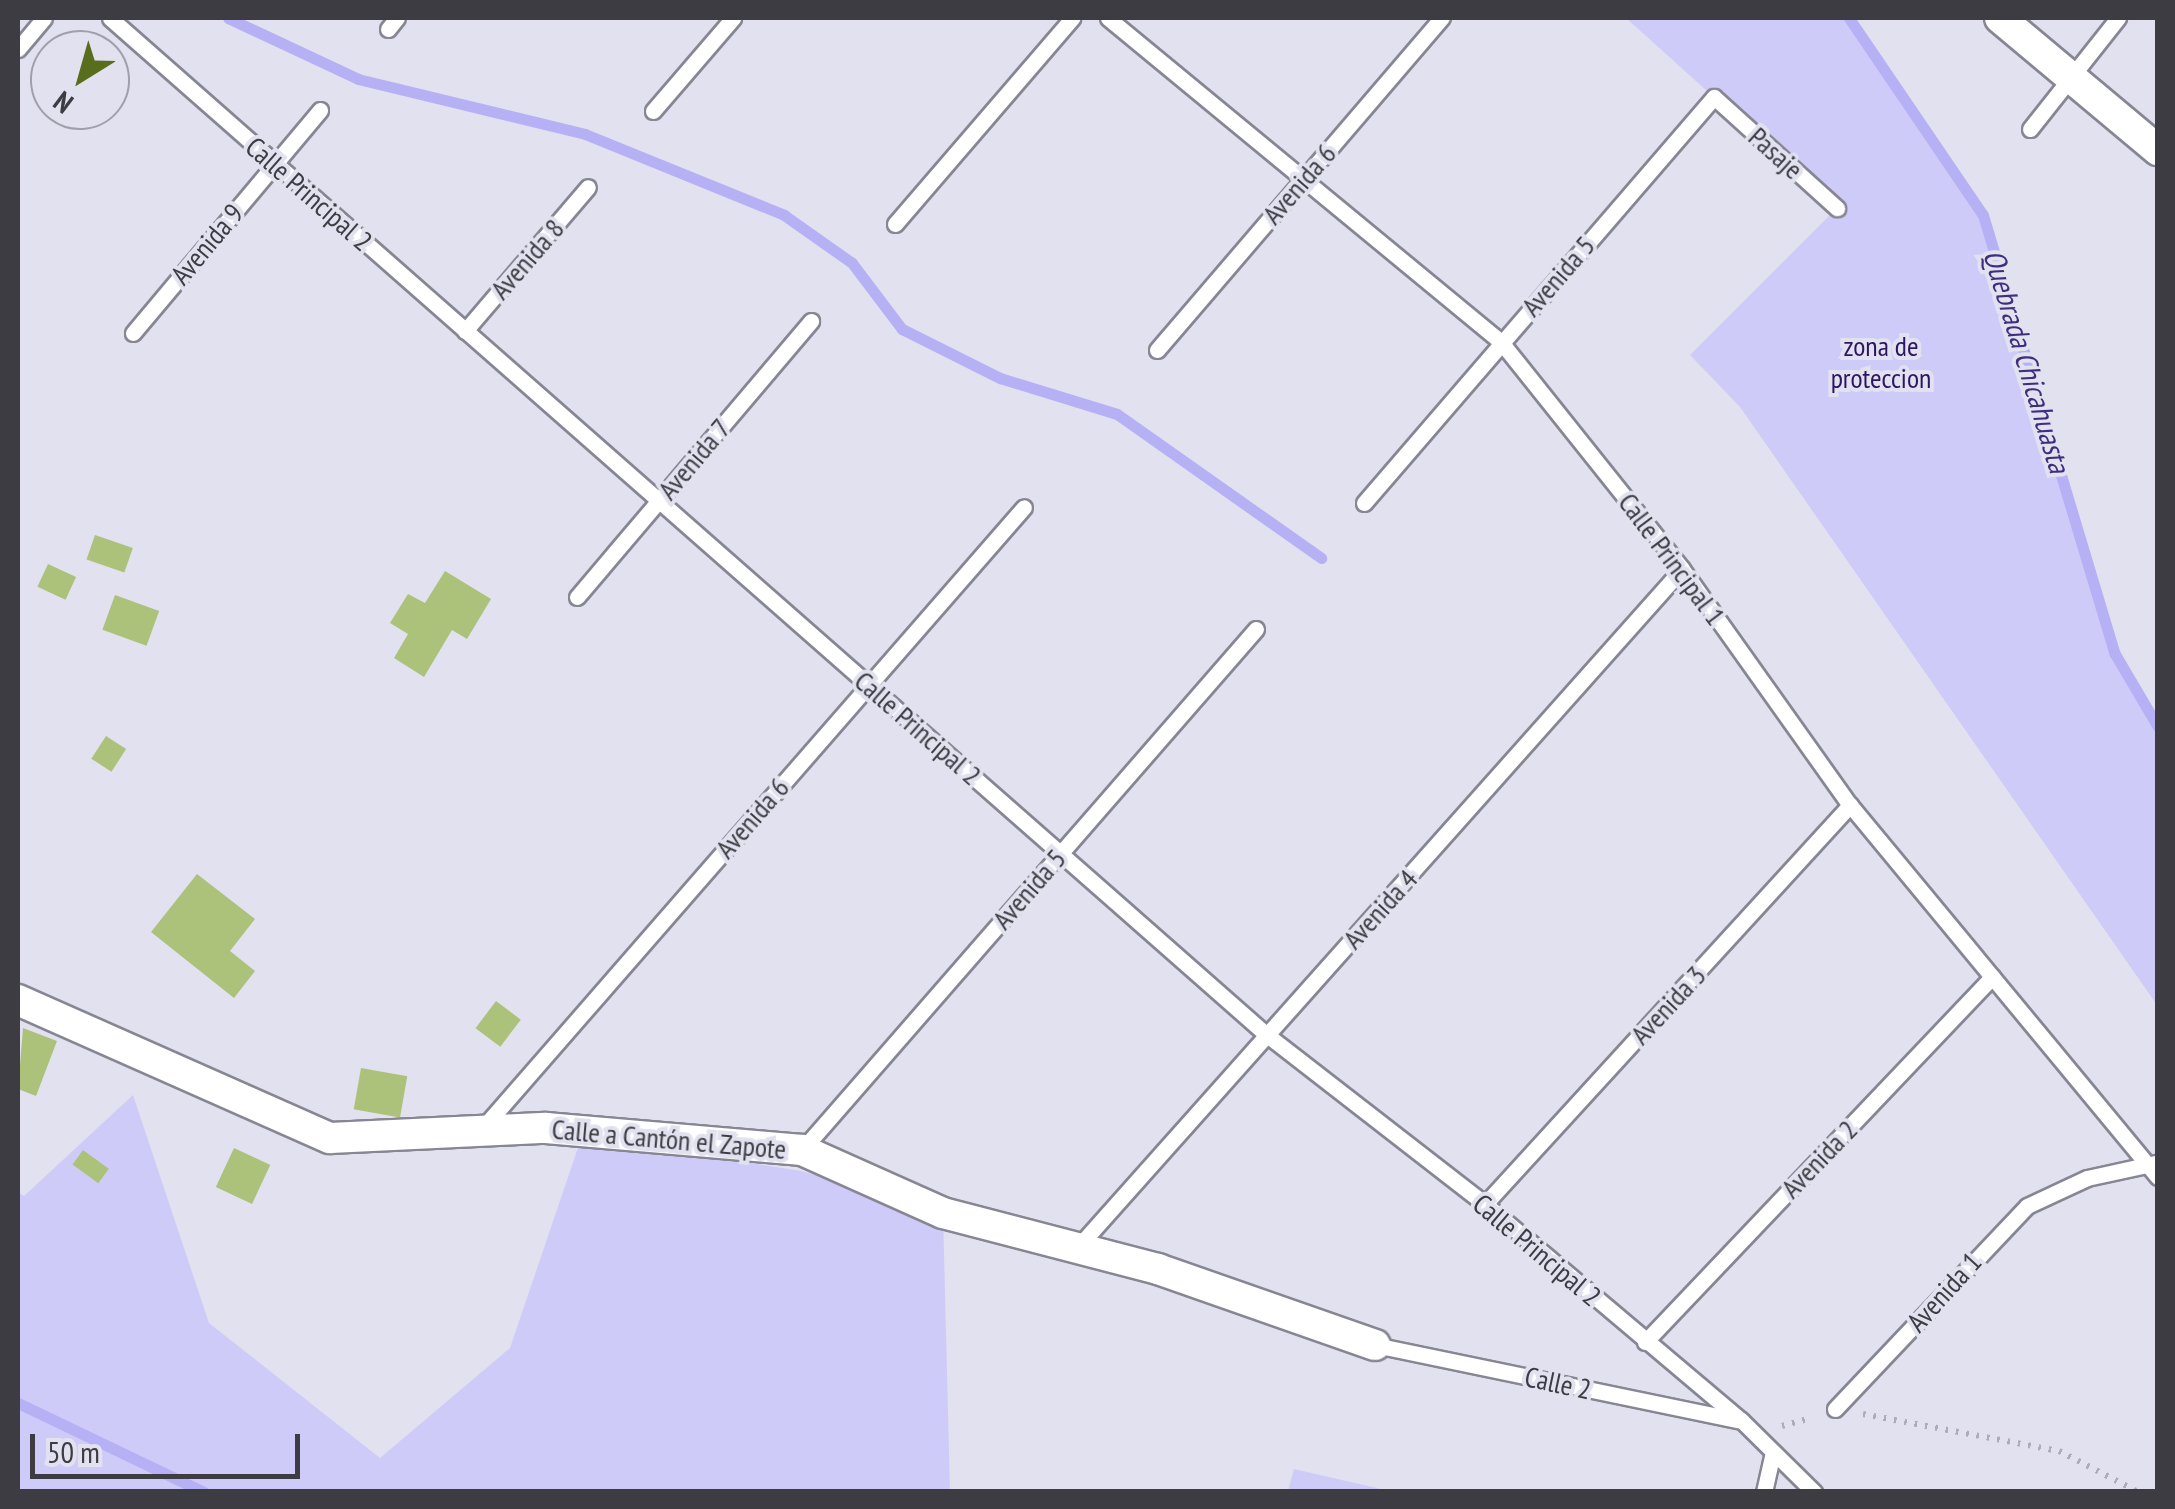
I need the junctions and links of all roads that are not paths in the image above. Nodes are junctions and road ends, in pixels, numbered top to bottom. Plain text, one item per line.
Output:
1 (44, 18) edge
2 (110, 18) edge
3 (733, 18) edge
4 (1072, 18) edge
5 (1108, 18) edge
6 (1442, 18) edge
7 (2000, 18) edge
8 (2118, 18) edge
9 (18, 49) edge
10 (2071, 77) junction
11 (1714, 97) joint
12 (320, 110) dead end
13 (653, 111) dead end
14 (2030, 129) dead end
15 (2158, 150) edge
16 (275, 164) junction
17 (1302, 181) junction
18 (588, 187) dead end
19 (1837, 208) dead end
20 (896, 224) dead end
21 (811, 322) dead end
22 (465, 331) junction
23 (132, 332) dead end
24 (1501, 342) junction
25 (1157, 350) dead end
26 (659, 501) junction
27 (1364, 503) dead end
28 (1024, 507) dead end
29 (1682, 569) junction
30 (578, 597) dead end
31 (1256, 628) dead end
32 (868, 685) junction
33 (1850, 805) junction
34 (1060, 853) junction
35 (1992, 977) junction
36 (18, 1000) edge
37 (1267, 1035) junction
38 (480, 1130) junction
39 (802, 1150) junction
40 (2155, 1168) edge
41 (1485, 1204) junction
42 (1077, 1248) junction
43 (1645, 1342) junction
44 (1376, 1346) joint
45 (1835, 1409) road end
46 (1741, 1420) junction
47 (1773, 1452) junction
48 (1764, 1492) edge
49 (1814, 1492) edge

1 - 9 lane
2 - 16 lane, Calle Principal 2
3 - 13 lane
4 - 20 lane
5 - 17 lane, Calle Principal 1
6 - 17 lane, Avenida 6
7 - 10 street
8 - 10 lane
10 - 14 lane
10 - 15 street
11 - 19 lane, Pasaje
11 - 24 lane, Avenida 5
12 - 16 lane, Avenida 9
16 - 22 lane, Calle Principal 2
16 - 23 lane, Avenida 9
17 - 24 lane, Calle Principal 1
17 - 25 lane, Avenida 6
18 - 22 lane, Avenida 8
21 - 26 lane, Avenida 7
22 - 26 lane, Calle Principal 2
24 - 27 lane, Avenida 5
24 - 29 lane, Calle Principal 1
26 - 30 lane, Avenida 7
26 - 32 lane, Calle Principal 2
28 - 32 lane, Avenida 6
29 - 33 lane, Calle Principal 1
29 - 37 lane, Avenida 4
31 - 34 lane, Avenida 5
32 - 34 lane, Calle Principal 2
32 - 38 lane, Avenida 6
33 - 35 lane, Calle Principal 1
33 - 41 lane, Avenida 3
34 - 37 lane, Calle Principal 2
34 - 39 lane, Avenida 5
35 - 40 lane, Calle Principal 1
35 - 43 lane, Avenida 2
36 - 38 street, Calle a Cantón el Zapote
37 - 41 lane, Calle Principal 2
37 - 42 lane, Avenida 4
38 - 39 street, Calle a Cantón el Zapote
39 - 42 street, Calle a Cantón el Zapote
40 - 45 lane, Avenida 1
41 - 43 lane, Calle Principal 2
42 - 44 street, Calle a Cantón el Zapote
43 - 46 lane, Calle Principal 2
44 - 46 lane, Calle 2
46 - 47 lane, Calle Principal 2
47 - 48 lane
47 - 49 lane, Calle Principal 2

